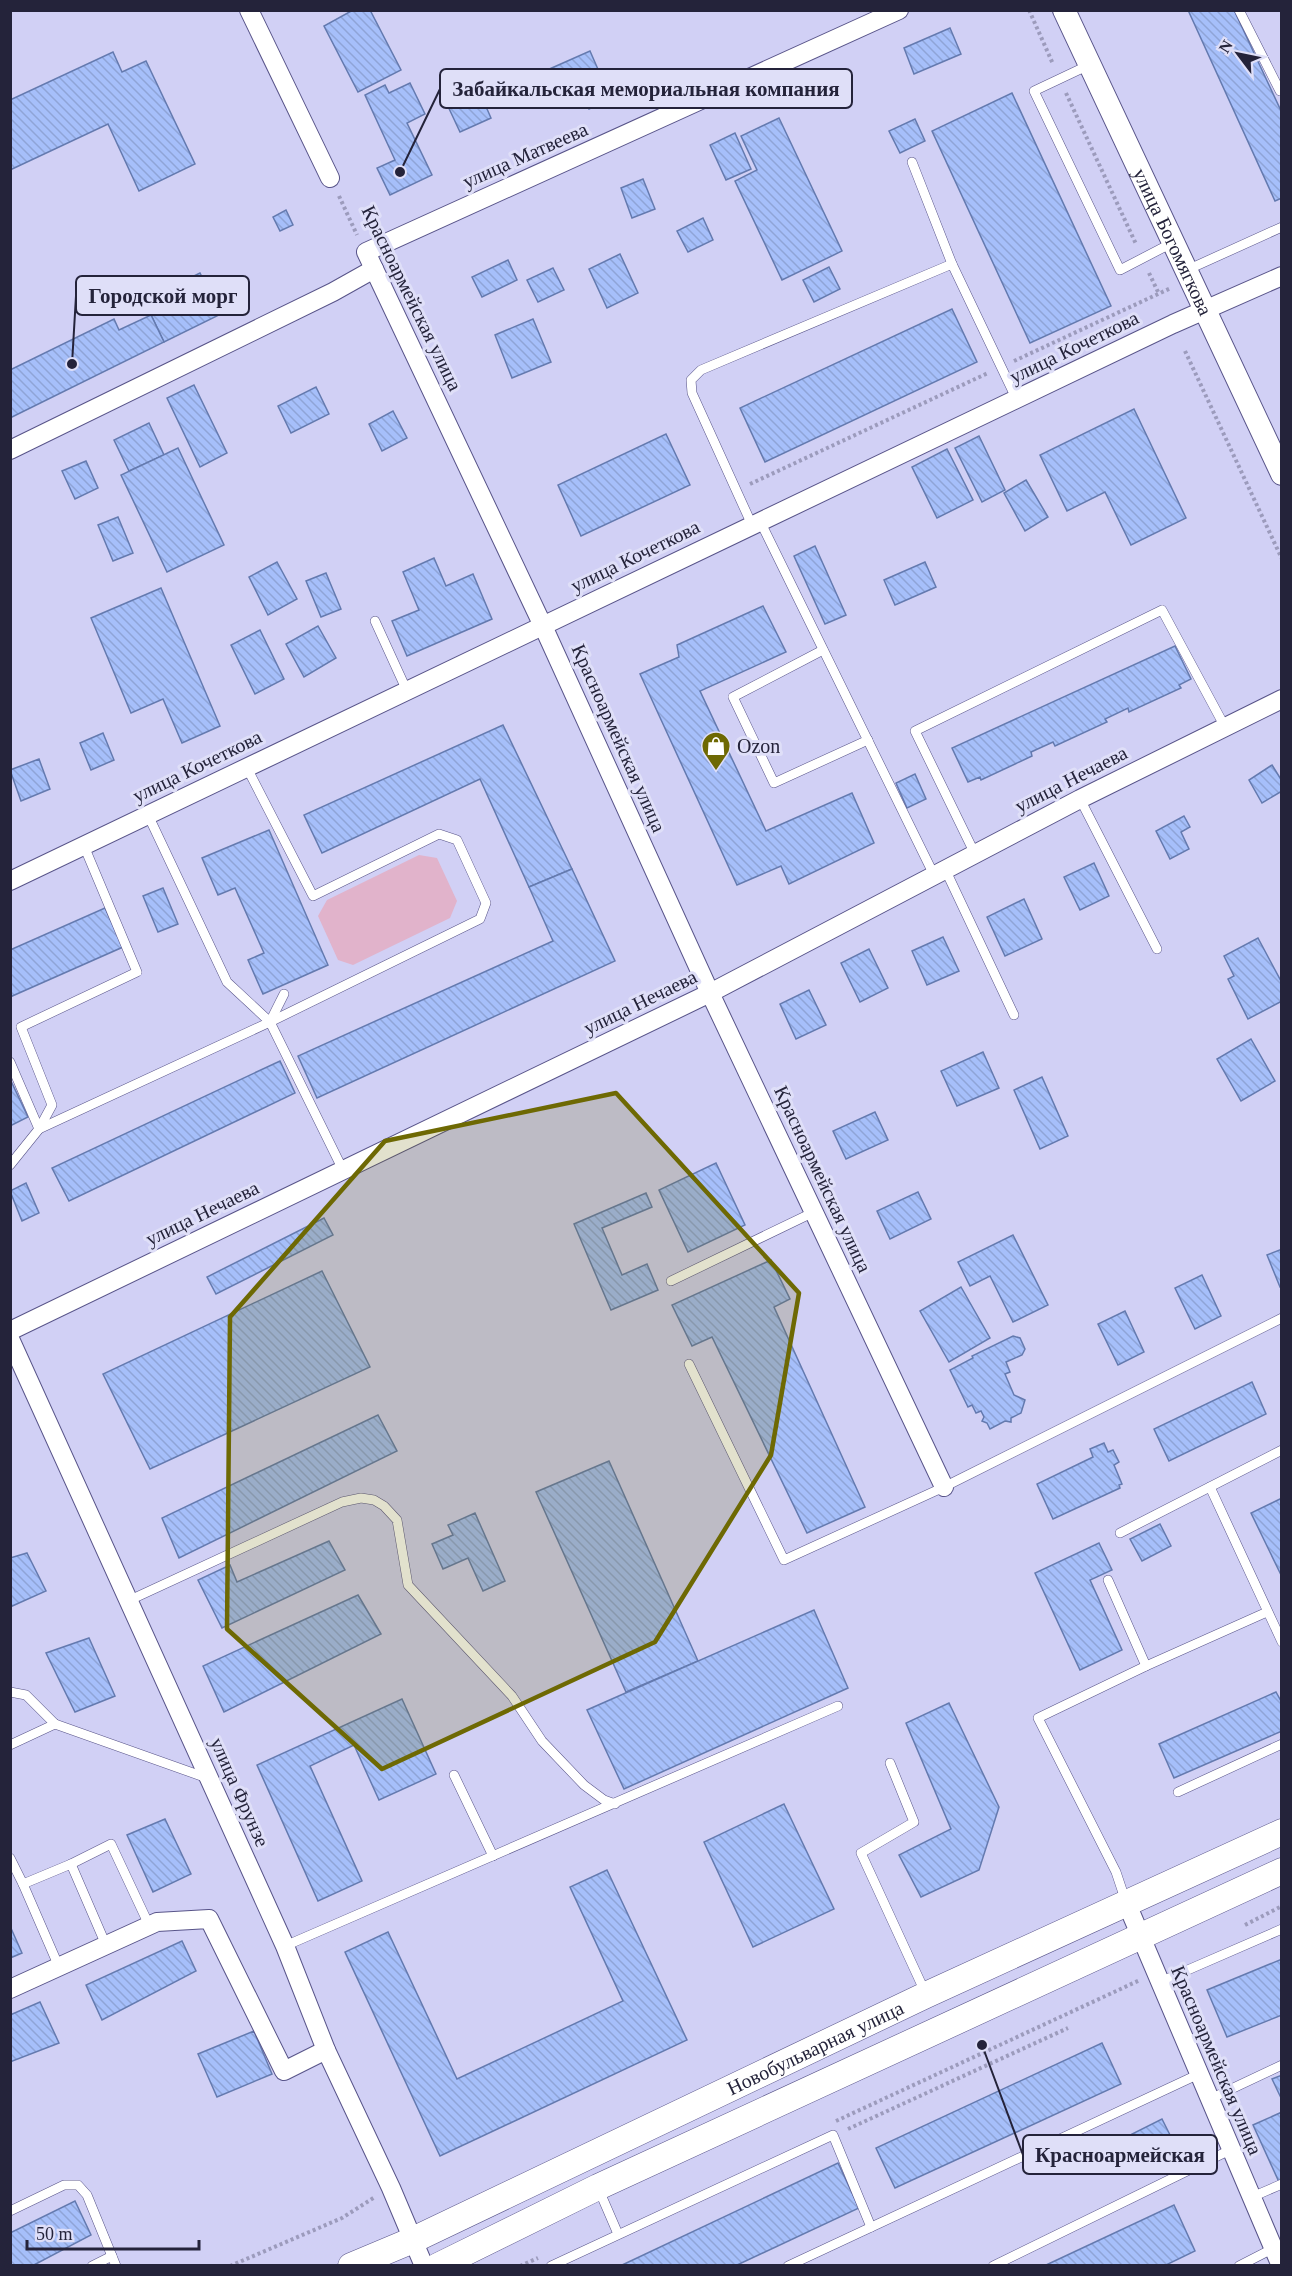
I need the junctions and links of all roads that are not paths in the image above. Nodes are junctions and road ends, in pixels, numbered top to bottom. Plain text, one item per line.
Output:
1 (249, 10) edge
2 (899, 10) edge
3 (1064, 10) edge
4 (1239, 10) edge
5 (1089, 65) junction
6 (1281, 90) edge
7 (912, 162) dead end
8 (330, 178) road end
9 (1281, 227) edge
10 (1172, 243) junction
11 (366, 252) joint
12 (952, 264) junction
13 (374, 269) junction
14 (1185, 271) junction
15 (1281, 276) edge
16 (1203, 310) junction
17 (1017, 400) junction
18 (10, 450) edge
19 (1281, 474) edge
20 (756, 523) junction
21 (375, 621) dead end
22 (543, 626) junction
23 (823, 650) junction
24 (407, 691) junction
25 (1281, 699) edge
26 (1225, 727) junction
27 (868, 740) junction
28 (247, 768) junction
29 (1080, 799) junction
30 (148, 815) junction
31 (84, 846) junction
32 (975, 854) junction
33 (940, 872) junction
34 (10, 881) edge
35 (1157, 949) dead end
36 (710, 993) junction
37 (284, 994) dead end
38 (1014, 1015) dead end
39 (270, 1022) junction
40 (10, 1062) edge
41 (39, 1129) junction
42 (10, 1165) edge
43 (343, 1170) junction
44 (814, 1212) junction
45 (670, 1281) dead end
46 (1281, 1318) edge
47 (10, 1331) edge
48 (10, 1339) edge
49 (689, 1364) dead end
50 (1281, 1450) edge
51 (944, 1487) junction
52 (1210, 1487) junction
53 (1120, 1533) dead end
54 (1108, 1580) dead end
55 (130, 1600) junction
56 (1267, 1612) junction
57 (1281, 1642) edge
58 (1146, 1666) junction
59 (10, 1692) edge
60 (838, 1706) dead end
61 (55, 1724) junction
62 (1281, 1744) edge
63 (10, 1745) edge
64 (890, 1763) dead end
65 (454, 1775) dead end
66 (209, 1779) junction
67 (1178, 1792) dead end
68 (615, 1804) junction
69 (1281, 1832) edge
70 (493, 1856) junction
71 (10, 1858) edge
72 (71, 1864) junction
73 (1281, 1871) edge
74 (23, 1884) junction
75 (1127, 1904) junction
76 (149, 1925) junction
77 (1281, 1929) edge
78 (1141, 1937) junction
79 (106, 1945) junction
80 (285, 1946) junction
81 (59, 1967) junction
82 (1157, 1977) junction
83 (10, 1989) edge
84 (926, 1995) junction
85 (326, 2050) junction
86 (1281, 2065) edge
87 (1199, 2074) junction
88 (1210, 2099) junction
89 (1232, 2149) junction
90 (1281, 2184) edge
91 (598, 2187) junction
92 (1252, 2197) junction
93 (10, 2211) edge
94 (871, 2227) junction
95 (618, 2234) junction
96 (413, 2240) junction
97 (1274, 2248) junction
98 (114, 2261) edge
99 (565, 2263) edge
100 (92, 2265) edge
101 (351, 2265) edge
102 (424, 2265) edge
103 (438, 2265) edge
104 (551, 2265) edge
105 (791, 2265) edge
106 (993, 2265) edge
107 (1239, 2265) edge
108 (1281, 2265) edge

1 - 8 street
2 - 11 street, улица Матвеева
3 - 5 street, улица Богомягкова
4 - 6 lane
5 - 10 street, улица Богомягкова
5 - 10 lane
7 - 12 lane
9 - 14 lane
10 - 14 street, улица Богомягкова
11 - 13 street, Красноармейская улица
12 - 17 lane
12 - 20 lane
13 - 18 street
13 - 22 street, Красноармейская улица
14 - 16 street, улица Богомягкова
15 - 16 street, улица Кочеткова
16 - 17 street, улица Кочеткова
16 - 19 street, улица Богомягкова
17 - 20 street, улица Кочеткова
20 - 22 street, улица Кочеткова
20 - 23 lane
21 - 24 lane
22 - 24 street, улица Кочеткова
22 - 36 street, Красноармейская улица
23 - 27 lane
23 - 27 lane
24 - 28 street, улица Кочеткова
25 - 26 street, улица Нечаева
26 - 29 street, улица Нечаева
26 - 32 lane
27 - 33 lane
28 - 30 street, улица Кочеткова
28 - 39 lane
29 - 32 street, улица Нечаева
29 - 35 lane
30 - 31 street, улица Кочеткова
30 - 39 lane
31 - 34 street, улица Кочеткова
31 - 41 lane
32 - 33 street, улица Нечаева
33 - 36 street, улица Нечаева
33 - 38 lane
36 - 43 street, улица Нечаева
36 - 44 street, Красноармейская улица
37 - 39 lane
39 - 41 lane
39 - 43 lane
40 - 41 lane
41 - 42 lane
43 - 47 street, улица Нечаева
44 - 45 lane
44 - 51 street, Красноармейская улица
46 - 51 lane
48 - 55 street, улица Фрунзе
49 - 51 lane
50 - 52 lane
52 - 53 lane
52 - 56 lane
54 - 58 lane
55 - 66 street, улица Фрунзе
55 - 68 lane
56 - 57 lane
56 - 58 lane
58 - 75 lane
59 - 61 lane
60 - 68 lane
61 - 63 lane
61 - 66 lane
62 - 67 lane
64 - 84 lane
65 - 70 lane
66 - 80 street, улица Фрунзе
68 - 70 lane
69 - 75 main road, Новобульварная улица
70 - 80 lane
71 - 74 lane
72 - 74 lane
72 - 76 lane
72 - 79 lane
73 - 78 main road, Новобульварная улица
74 - 81 lane
75 - 78 street, Красноармейская улица
75 - 84 main road, Новобульварная улица
76 - 79 street
76 - 85 street
77 - 82 lane
78 - 82 street, Красноармейская улица
78 - 91 main road, Новобульварная улица
79 - 81 street
80 - 85 street, улица Фрунзе
81 - 83 street
82 - 87 street, Красноармейская улица
84 - 96 main road, Новобульварная улица
85 - 96 street, улица Фрунзе
86 - 88 lane
87 - 88 street, Красноармейская улица
87 - 94 lane
88 - 89 street, Красноармейская улица
89 - 92 street, Красноармейская улица
89 - 106 lane
90 - 92 lane
91 - 95 lane
91 - 103 main road, Новобульварная улица
92 - 97 street, Красноармейская улица
93 - 98 lane
94 - 95 lane
94 - 105 lane
95 - 99 lane
96 - 101 main road, Новобульварная улица
96 - 102 street, улица Фрунзе
97 - 107 lane
97 - 108 street, Красноармейская улица
98 - 100 lane
99 - 104 lane

